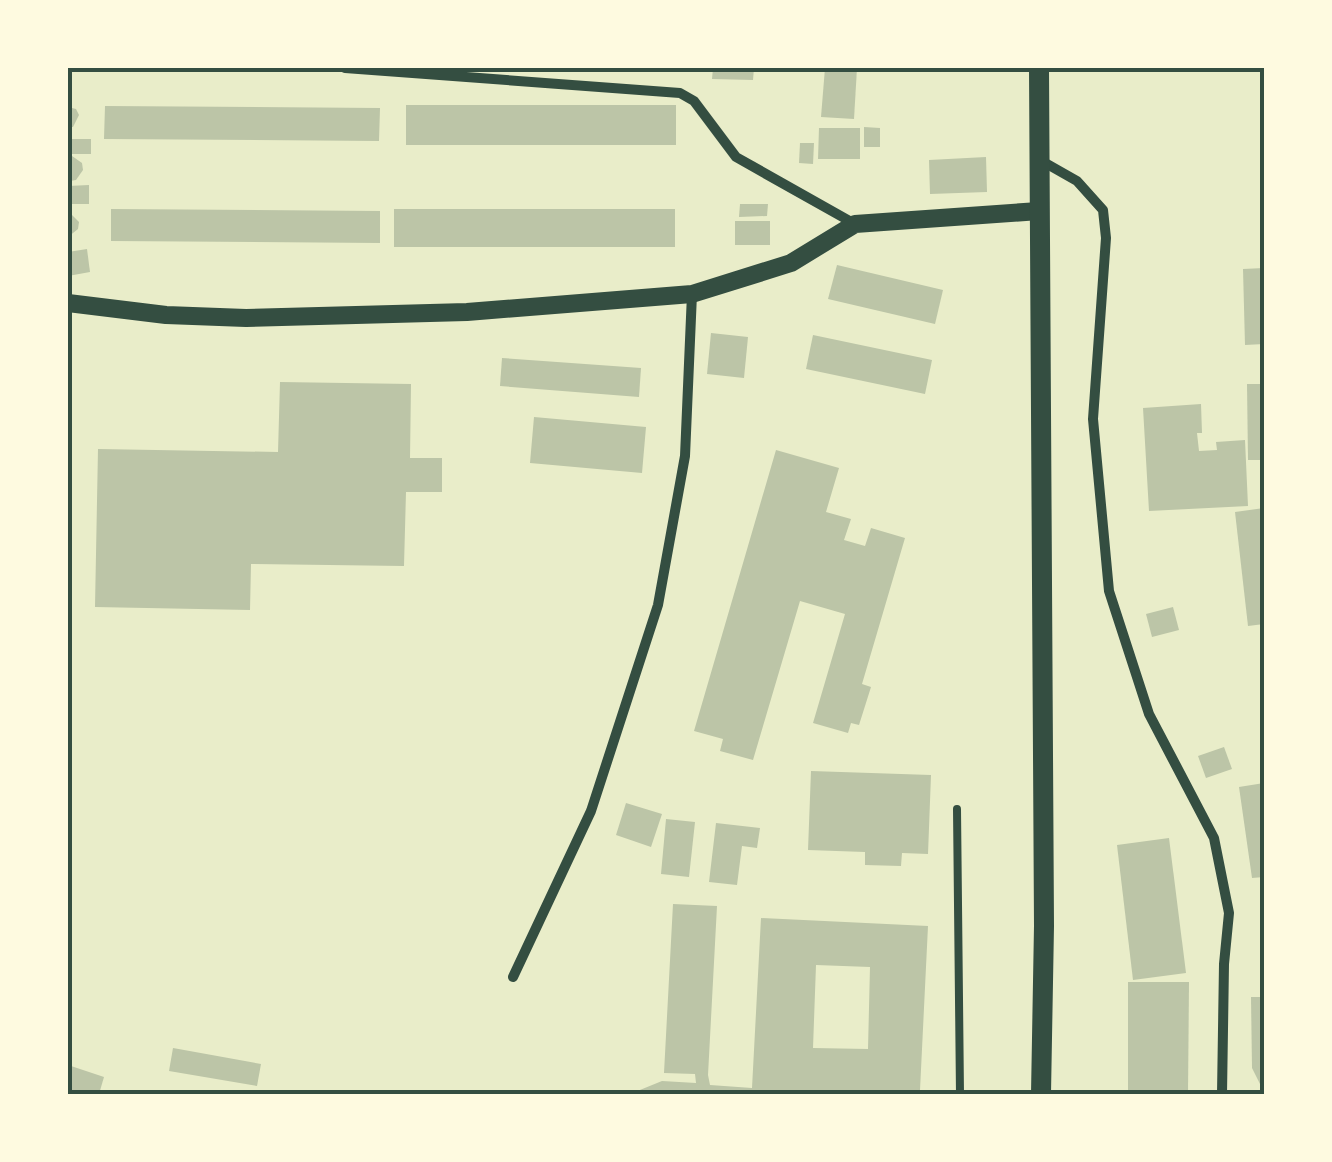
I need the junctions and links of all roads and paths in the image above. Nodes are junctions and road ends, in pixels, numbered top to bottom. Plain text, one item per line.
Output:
1 (345, 68) edge
2 (1039, 68) edge
3 (1039, 160) junction
4 (1039, 211) junction
5 (855, 224) junction
6 (692, 294) junction
7 (68, 303) edge
8 (958, 809) dead end
9 (513, 976) dead end
10 (960, 1094) edge
11 (1041, 1094) edge
12 (1222, 1094) edge

1 - 5 street
2 - 3 main road
3 - 4 main road
3 - 12 street
4 - 5 street
4 - 11 main road
5 - 6 street
6 - 7 street
6 - 9 street
8 - 10 lane

